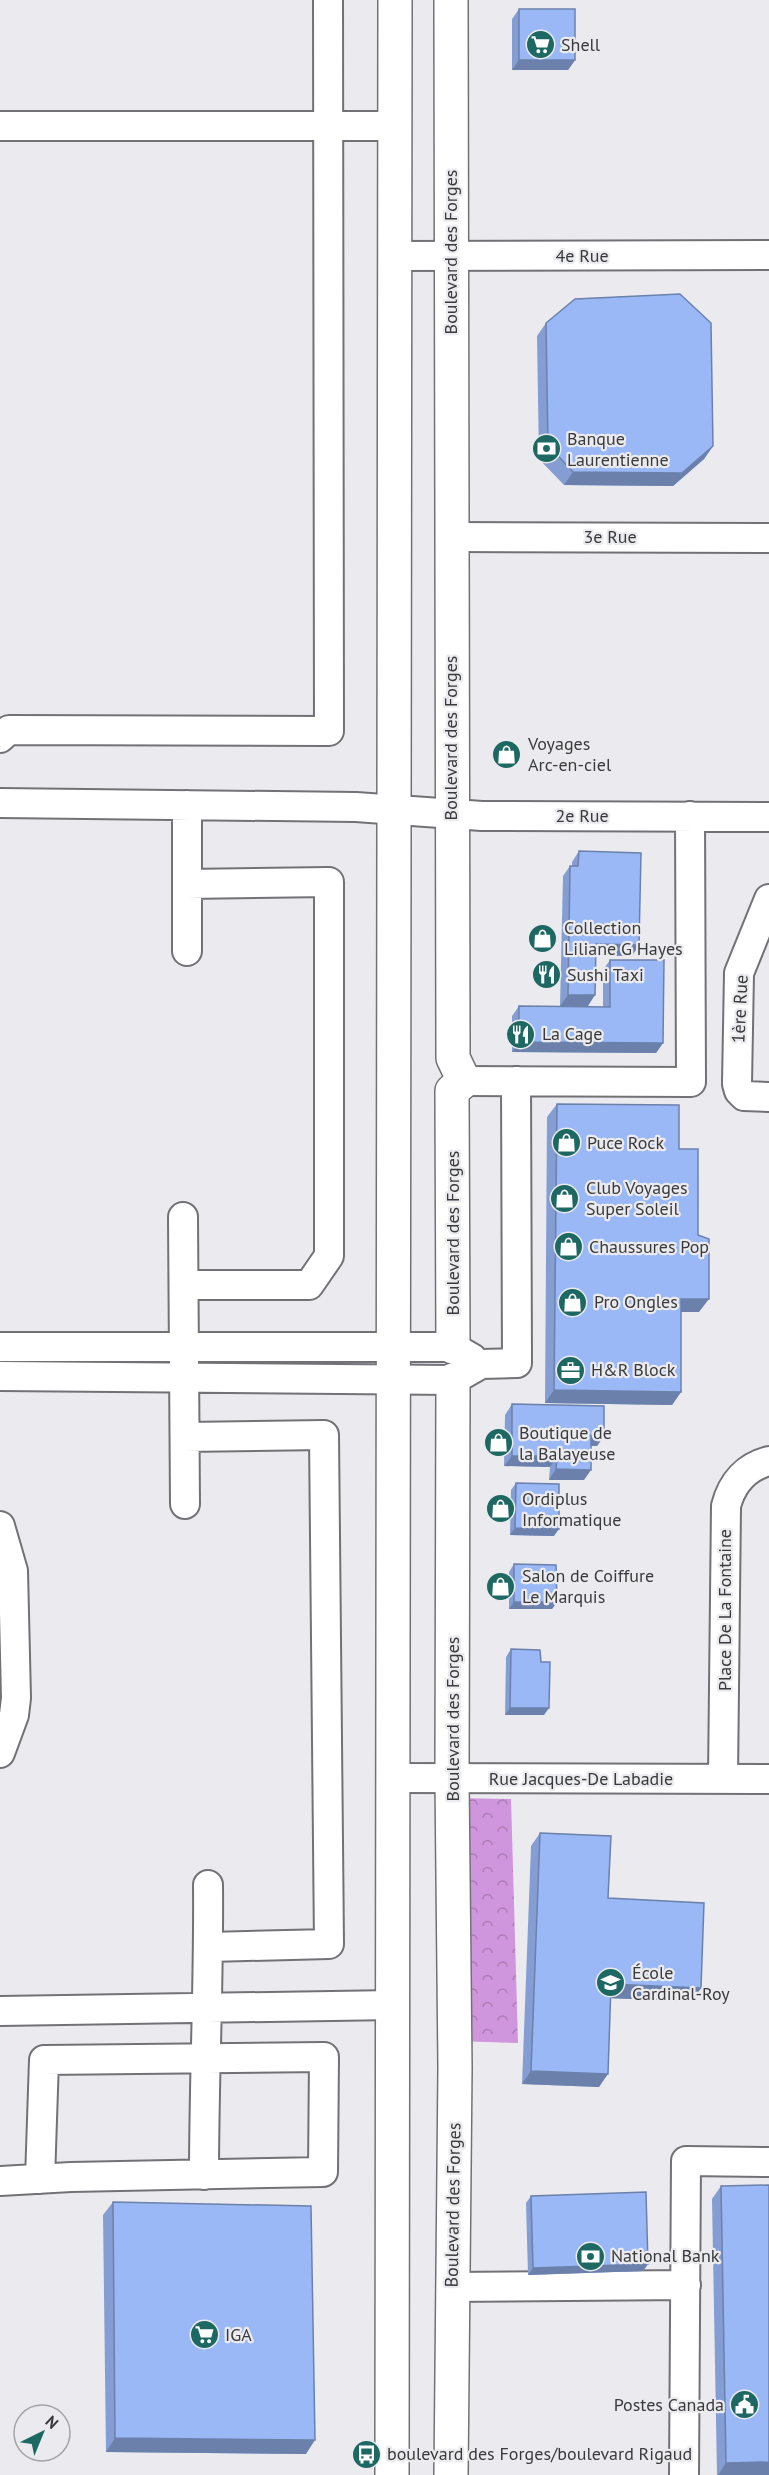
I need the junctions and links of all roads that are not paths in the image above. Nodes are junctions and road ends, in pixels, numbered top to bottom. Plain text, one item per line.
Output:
1 (328, 0) edge
2 (394, 0) edge
3 (451, 0) edge
4 (0, 126) edge
5 (328, 126) junction
6 (394, 126) junction
7 (769, 255) edge
8 (394, 256) junction
9 (451, 256) junction
10 (451, 537) junction
11 (769, 538) edge
12 (0, 738) edge
13 (0, 803) edge
14 (187, 805) junction
15 (394, 809) junction
16 (452, 814) junction
17 (690, 816) junction
18 (769, 817) edge
19 (187, 884) junction
20 (769, 899) edge
21 (187, 951) dead end
22 (516, 1081) junction
23 (464, 1082) junction
24 (769, 1097) edge
25 (183, 1217) dead end
26 (184, 1285) junction
27 (0, 1347) edge
28 (184, 1347) junction
29 (453, 1347) junction
30 (393, 1364) junction
31 (481, 1364) junction
32 (0, 1376) edge
33 (184, 1377) junction
34 (453, 1380) junction
35 (184, 1437) junction
36 (769, 1461) edge
37 (185, 1504) dead end
38 (0, 1526) edge
39 (0, 1753) edge
40 (394, 1778) junction
41 (452, 1779) junction
42 (723, 1779) junction
43 (769, 1779) edge
44 (208, 1885) dead end
45 (208, 1947) junction
46 (394, 2005) junction
47 (206, 2007) junction
48 (0, 2011) edge
49 (204, 2058) junction
50 (769, 2162) edge
51 (204, 2175) junction
52 (40, 2179) junction
53 (0, 2181) edge
54 (686, 2285) junction
55 (452, 2287) junction
56 (392, 2475) edge
57 (451, 2475) edge
58 (684, 2475) edge

1 - 5 street
2 - 6 main road
3 - 9 main road, Boulevard des Forges
4 - 5 street
5 - 6 street
5 - 12 street
6 - 8 main road
7 - 9 street, 4e Rue
8 - 9 street, 4e Rue
8 - 15 main road
9 - 10 main road, Boulevard des Forges
10 - 11 street, 3e Rue
10 - 16 main road, Boulevard des Forges
13 - 14 street, 2e Rue
14 - 15 street, 2e Rue
14 - 19 street
15 - 16 street, 2e Rue
15 - 30 main road
16 - 17 street, 2e Rue
16 - 23 main road, Boulevard des Forges
17 - 18 street, 2e Rue
17 - 22 street
19 - 21 street
19 - 26 street
20 - 24 street, 1ère Rue
22 - 23 street
22 - 31 street
23 - 29 main road, Boulevard des Forges
25 - 26 street
26 - 28 street
27 - 28 street
28 - 30 street
28 - 33 street
29 - 30 street
29 - 31 street
29 - 34 street, Boulevard des Forges
30 - 33 street
30 - 34 street
30 - 40 main road
31 - 34 street
32 - 33 street
33 - 35 street
34 - 41 main road, Boulevard des Forges
35 - 37 street
35 - 45 street
36 - 42 street, Place De La Fontaine
38 - 39 street
40 - 41 street, Rue Jacques-De Labadie
40 - 46 main road
41 - 42 street, Rue Jacques-De Labadie
41 - 55 main road, Boulevard des Forges
42 - 43 street, Rue Jacques-De Labadie
44 - 45 street
45 - 47 street
46 - 47 street
46 - 56 main road
47 - 48 street
47 - 49 street
49 - 51 street
49 - 51 street
49 - 52 street
50 - 54 street
51 - 52 street
52 - 53 street
54 - 55 street
54 - 58 street
55 - 57 main road, Boulevard des Forges

